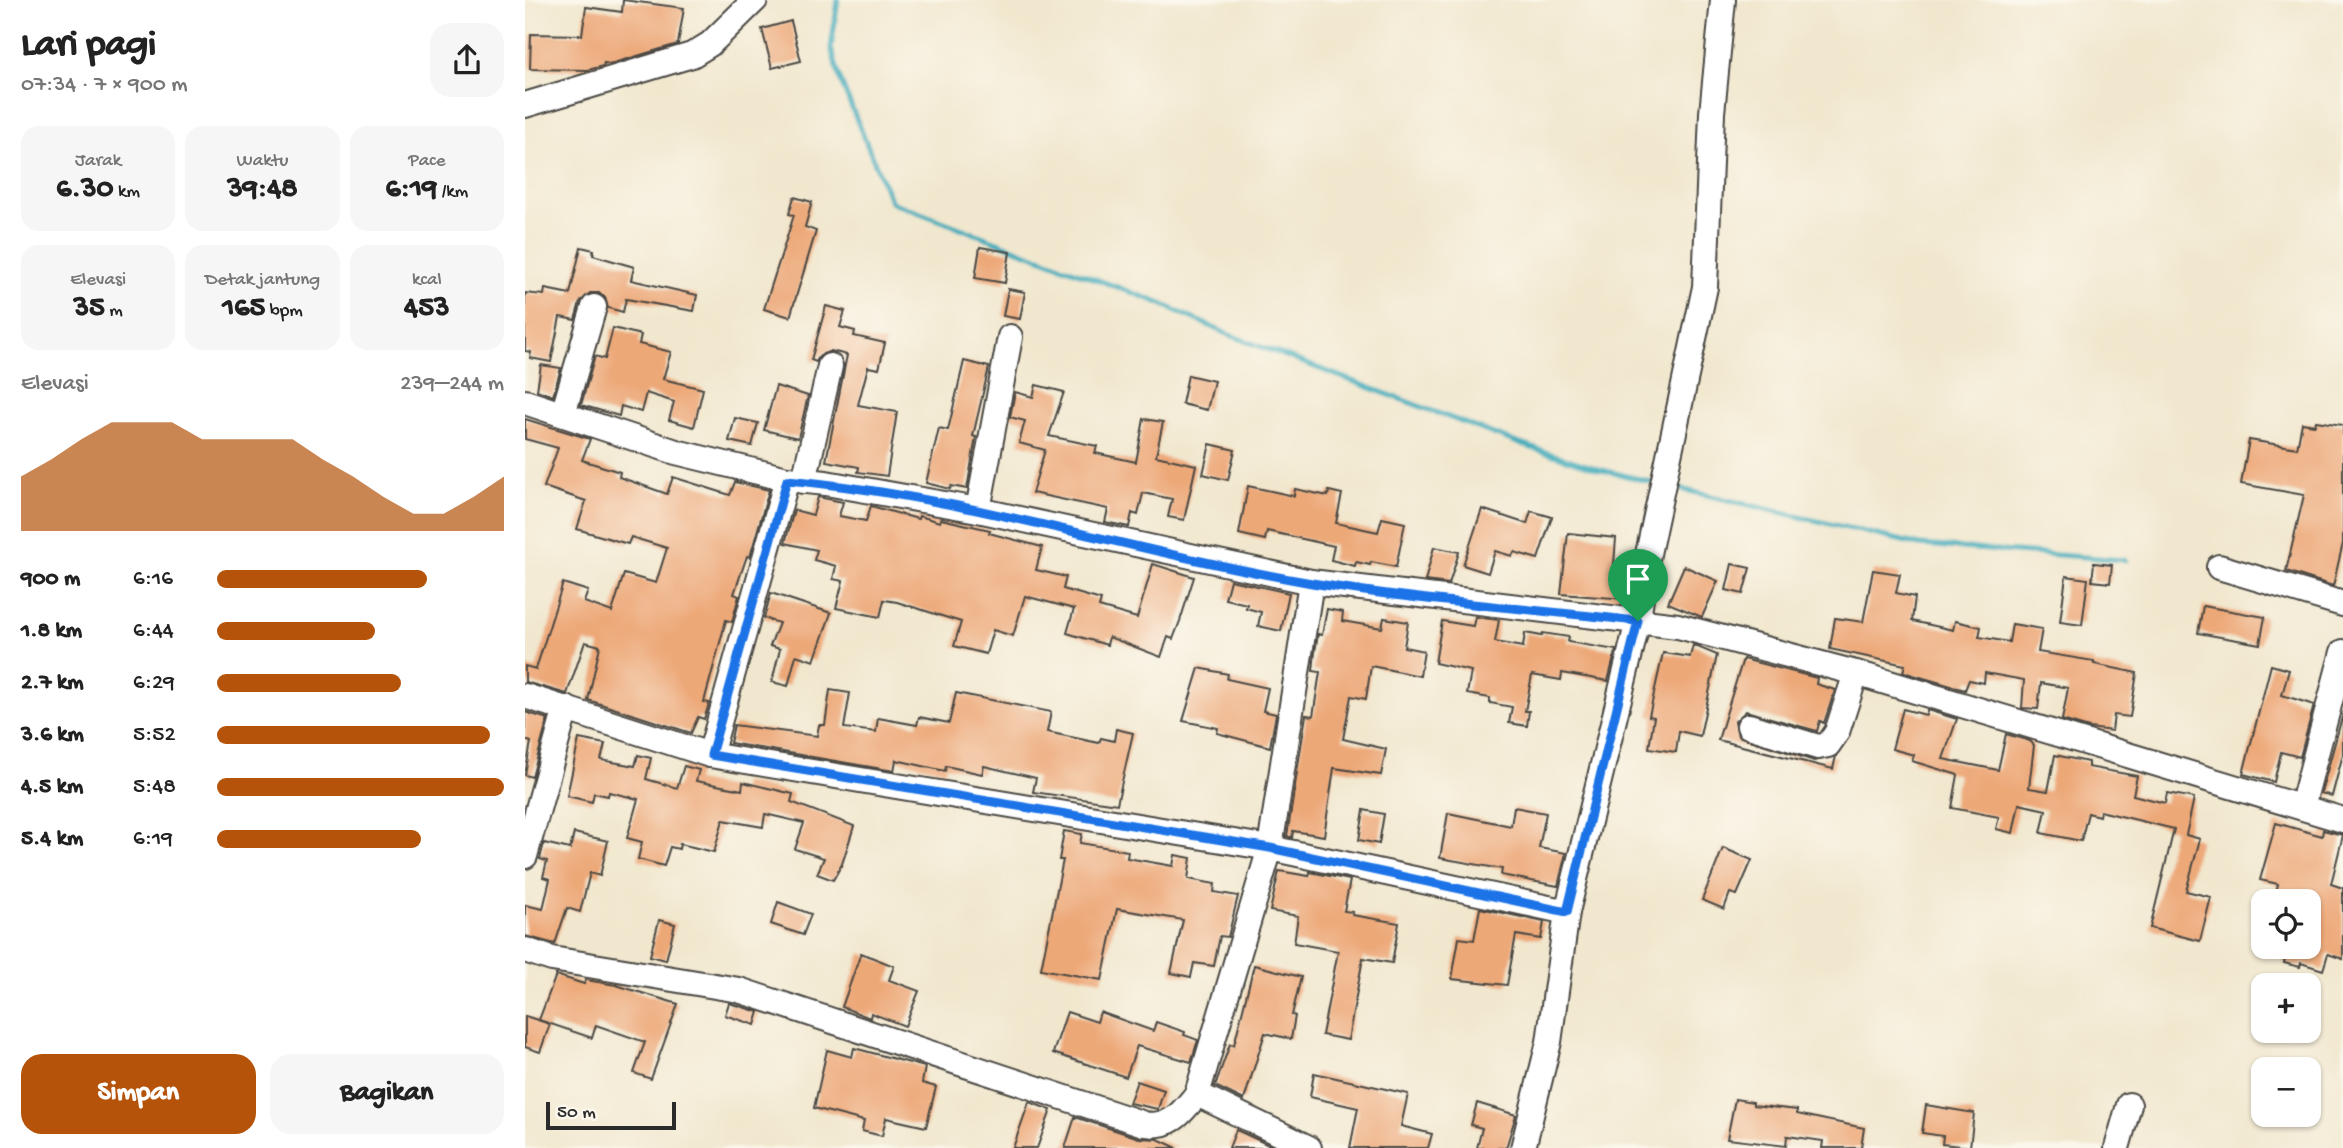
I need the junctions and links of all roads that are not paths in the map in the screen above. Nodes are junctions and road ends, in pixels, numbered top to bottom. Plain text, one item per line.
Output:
1 (755, 0) edge
2 (1723, 0) edge
3 (525, 105) edge
4 (594, 307) dead end
5 (1010, 337) dead end
6 (831, 366) dead end
7 (525, 402) edge
8 (563, 414) junction
9 (796, 480) junction
10 (978, 510) junction
11 (2219, 567) dead end
12 (1311, 582) junction
13 (2343, 604) edge
14 (1638, 621) junction
15 (2343, 652) edge
16 (1856, 673) junction
17 (525, 696) edge
18 (566, 708) junction
19 (1749, 726) dead end
20 (711, 755) junction
21 (2302, 807) junction
22 (2343, 820) edge
23 (1270, 848) junction
24 (525, 856) edge
25 (1567, 912) junction
26 (525, 950) edge
27 (1197, 1094) junction
28 (2129, 1105) dead end
29 (1525, 1147) edge
30 (1309, 1148) edge
31 (2116, 1148) edge

1 - 3 street
2 - 14 street
4 - 8 street
5 - 10 street
6 - 9 street
7 - 8 street
8 - 9 street
9 - 10 street
9 - 20 street
10 - 12 street
11 - 13 street
12 - 14 street
12 - 23 street
14 - 16 street
14 - 25 street
15 - 21 street
16 - 19 street
16 - 21 street
17 - 18 street
18 - 20 street
18 - 24 street
20 - 23 street
21 - 22 street
23 - 25 street
23 - 27 street
25 - 29 street
26 - 27 street
27 - 30 street
28 - 31 street

